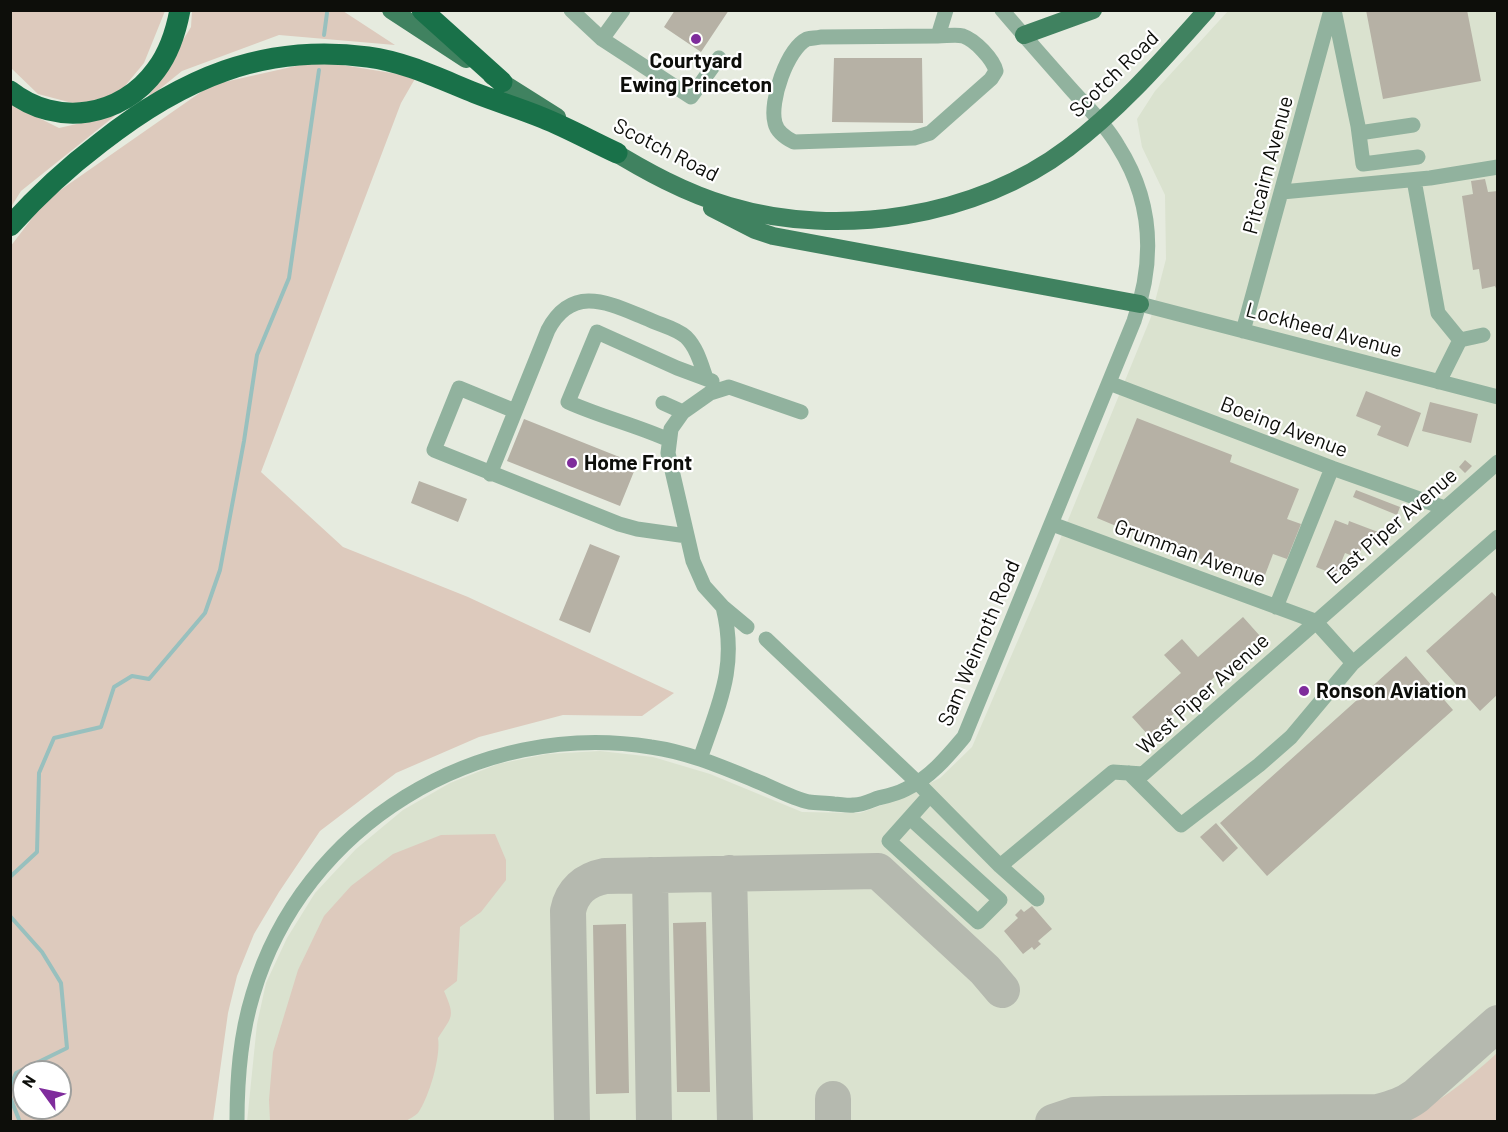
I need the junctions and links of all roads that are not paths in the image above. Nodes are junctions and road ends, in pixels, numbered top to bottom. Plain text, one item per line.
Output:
1 (180, 10) edge
2 (391, 10) edge
3 (423, 10) edge
4 (571, 10) edge
5 (623, 10) edge
6 (946, 10) edge
7 (1002, 10) edge
8 (1093, 10) edge
9 (1208, 10) edge
10 (1333, 10) edge
11 (1024, 35) junction
12 (938, 36) junction
13 (602, 39) junction
14 (719, 58) dead end
15 (502, 82) junction
16 (10, 91) edge
17 (1100, 122) junction
18 (1413, 125) dead end
19 (1359, 133) junction
20 (617, 153) junction
21 (1418, 157) dead end
22 (1497, 167) edge
23 (1414, 180) junction
24 (675, 185) junction
25 (1282, 192) junction
26 (10, 226) edge
27 (1140, 304) junction
28 (1243, 331) junction
29 (1483, 335) dead end
30 (1460, 340) junction
31 (706, 378) junction
32 (1439, 382) junction
33 (1109, 383) junction
34 (729, 387) junction
35 (1497, 397) edge
36 (663, 403) dead end
37 (515, 411) junction
38 (683, 412) junction
39 (801, 412) dead end
40 (669, 440) junction
41 (1497, 462) edge
42 (1332, 468) junction
43 (490, 474) junction
44 (1444, 508) junction
45 (1052, 524) junction
46 (687, 536) junction
47 (1497, 537) edge
48 (723, 607) junction
49 (1276, 607) junction
50 (1315, 621) junction
51 (747, 627) dead end
52 (766, 639) dead end
53 (1353, 663) junction
54 (700, 759) junction
55 (1129, 773) junction
56 (918, 783) junction
57 (930, 795) junction
58 (910, 818) junction
59 (1000, 866) junction
60 (1018, 882) junction
61 (1038, 898) dead end
62 (1000, 900) junction
63 (237, 1122) edge

1 - 16 highway
2 - 15 main road, Scotch Road
3 - 15 highway
4 - 13 street
5 - 13 street
6 - 12 street
7 - 11 street, Sam Weinroth Road
8 - 11 main road
9 - 17 main road, Scotch Road
10 - 19 street
10 - 25 street, Pitcairn Avenue
11 - 17 street, Sam Weinroth Road
12 - 12 street
13 - 14 street
15 - 20 main road, Scotch Road
17 - 24 main road, Scotch Road
17 - 27 street, Sam Weinroth Road
18 - 19 street
19 - 21 street
20 - 24 main road, Scotch Road
20 - 26 highway
22 - 23 street
23 - 25 street
23 - 30 street
24 - 27 main road
25 - 28 street, Pitcairn Avenue
27 - 28 street, Lockheed Avenue
27 - 33 street, Sam Weinroth Road
28 - 32 street, Lockheed Avenue
29 - 30 street
30 - 32 street
31 - 34 street
31 - 37 street
31 - 40 street
32 - 35 street, Lockheed Avenue
33 - 42 street, Boeing Avenue
33 - 45 street, Sam Weinroth Road
34 - 38 street
34 - 39 street
36 - 38 street
37 - 43 street
37 - 43 street
38 - 40 street
40 - 46 street
41 - 44 street, East Piper Avenue
42 - 44 street, Boeing Avenue
42 - 49 street
43 - 46 street
44 - 50 street, East Piper Avenue
45 - 49 street, Grumman Avenue
45 - 56 street, Sam Weinroth Road
46 - 48 street
47 - 53 street
48 - 51 street
48 - 54 street
49 - 50 street, Grumman Avenue
50 - 53 street
50 - 55 street, West Piper Avenue
52 - 56 street
53 - 55 street
54 - 56 street, Sam Weinroth Road
54 - 63 street, Sam Weinroth Road
55 - 59 street, West Piper Avenue
56 - 57 street
57 - 58 street
57 - 59 street
58 - 62 street
58 - 62 street
59 - 60 street
60 - 61 street
60 - 62 street

